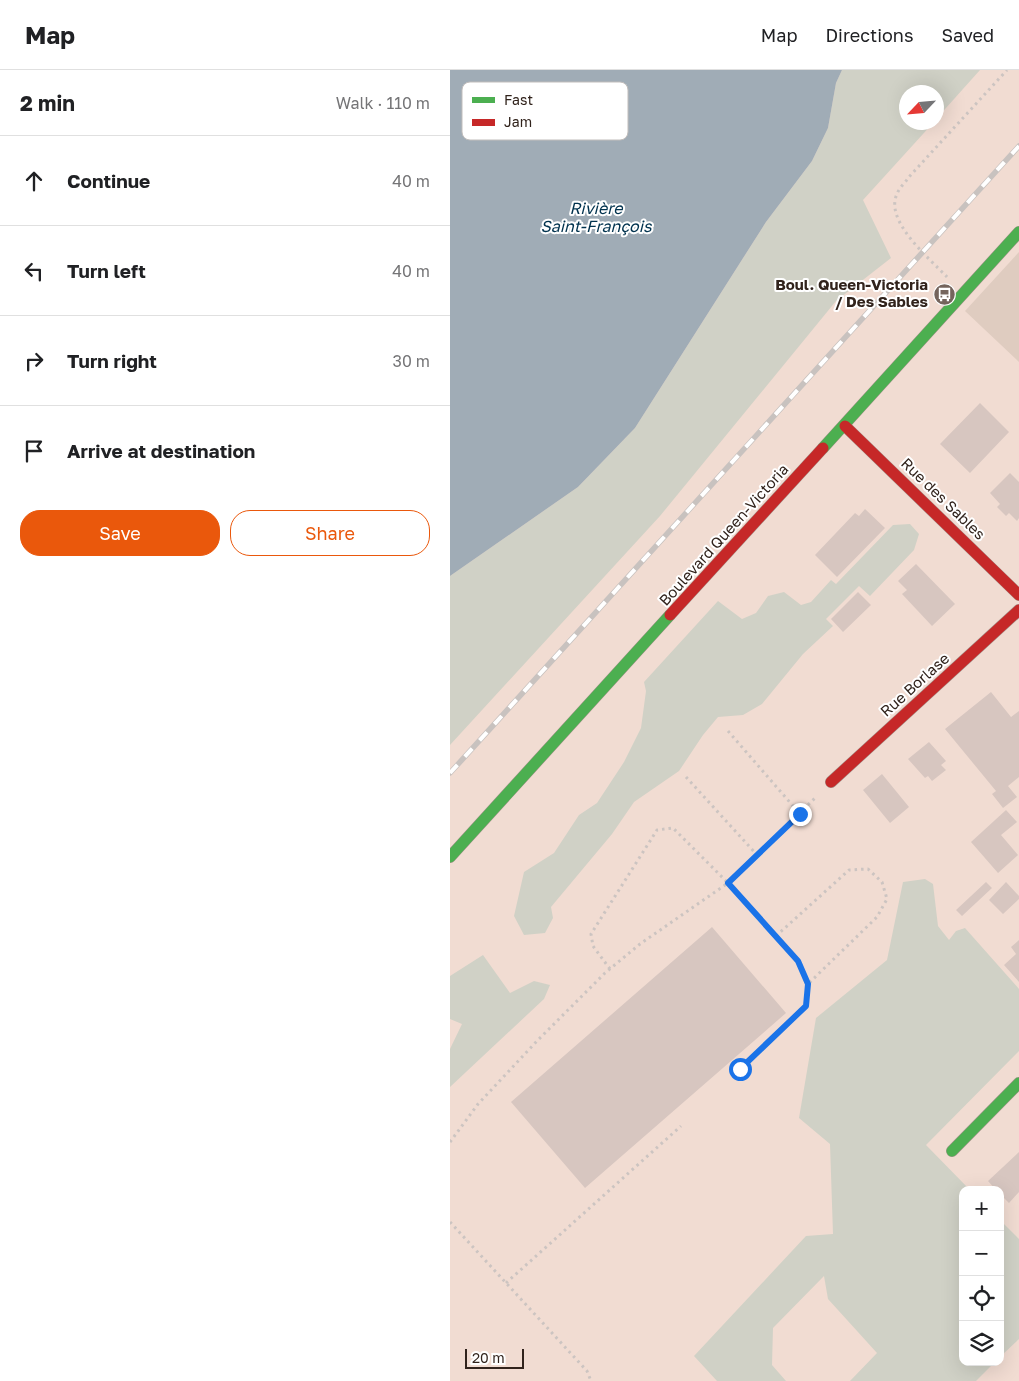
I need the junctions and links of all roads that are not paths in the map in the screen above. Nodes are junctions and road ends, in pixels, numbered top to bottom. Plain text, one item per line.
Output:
1 (1019, 232) edge
2 (845, 426) junction
3 (1019, 595) edge
4 (1019, 610) edge
5 (831, 782) road end
6 (450, 857) edge
7 (1019, 1083) edge
8 (952, 1151) dead end

1 - 2 main road, Boulevard Queen-Victoria
2 - 3 main road, Rue des Sables
2 - 6 main road, Boulevard Queen-Victoria
4 - 5 main road, Rue Borlase
7 - 8 main road

